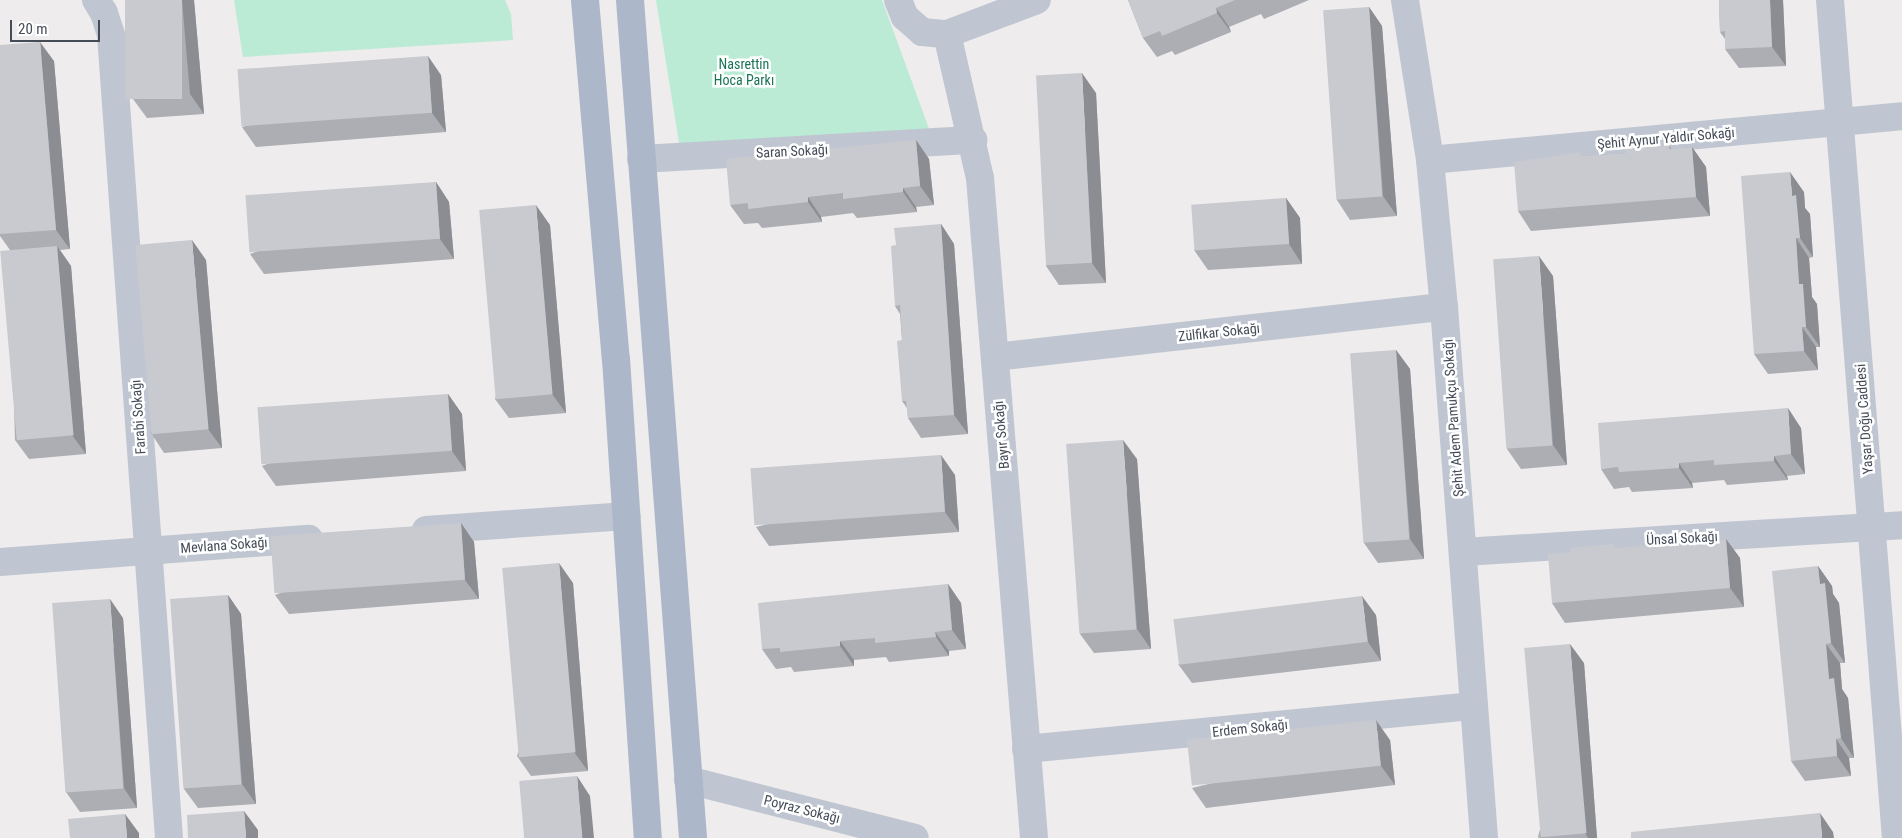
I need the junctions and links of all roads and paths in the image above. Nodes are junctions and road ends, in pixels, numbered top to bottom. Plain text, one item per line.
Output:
1 (96, 0) edge
2 (575, 0) edge
3 (585, 0) edge
4 (630, 0) edge
5 (898, 0) edge
6 (1036, 0) edge
7 (1405, 0) edge
8 (1830, 0) edge
9 (588, 27) junction
10 (935, 33) junction
11 (1902, 116) edge
12 (1840, 122) junction
13 (973, 140) junction
14 (641, 160) junction
15 (1430, 160) junction
16 (1444, 307) junction
17 (994, 357) junction
18 (627, 516) junction
19 (1902, 525) edge
20 (1872, 526) junction
21 (397, 532) edge
22 (338, 537) edge
23 (148, 550) junction
24 (1463, 552) junction
25 (0, 562) edge
26 (1474, 706) junction
27 (1026, 749) junction
28 (688, 780) junction
29 (169, 838) edge
30 (648, 838) edge
31 (693, 838) edge
32 (915, 838) edge
33 (1034, 838) edge
34 (1484, 838) edge
35 (1896, 838) edge

1 - 23 street, Farabi Sokağı
2 - 9 main road
3 - 9 main road
4 - 14 main road
5 - 10 street
6 - 10 street
7 - 15 street, Şehit Adem Pamukçu Sokağı
8 - 12 street, Yaşar Doğu Caddesi
9 - 18 main road
10 - 13 street, Bayır Sokağı
11 - 12 street, Şehit Aynur Yaldır Sokağı
12 - 15 street, Şehit Aynur Yaldır Sokağı
12 - 20 street, Yaşar Doğu Caddesi
13 - 14 street, Saran Sokağı
13 - 17 street, Bayır Sokağı
14 - 28 main road
15 - 16 street, Şehit Adem Pamukçu Sokağı
16 - 17 street, Zülfikar Sokağı
16 - 24 street, Şehit Adem Pamukçu Sokağı
17 - 27 street, Bayır Sokağı
18 - 21 street
18 - 30 main road
19 - 20 street, Ünsal Sokağı
20 - 24 street, Ünsal Sokağı
20 - 35 street, Yaşar Doğu Caddesi
22 - 23 street, Mevlana Sokağı
23 - 25 street, Mevlana Sokağı
23 - 29 street, Farabi Sokağı
24 - 26 street, Şehit Adem Pamukçu Sokağı
26 - 27 street, Erdem Sokağı
26 - 34 street, Şehit Adem Pamukçu Sokağı
27 - 33 street, Bayır Sokağı
28 - 31 main road
28 - 32 street, Poyraz Sokağı

